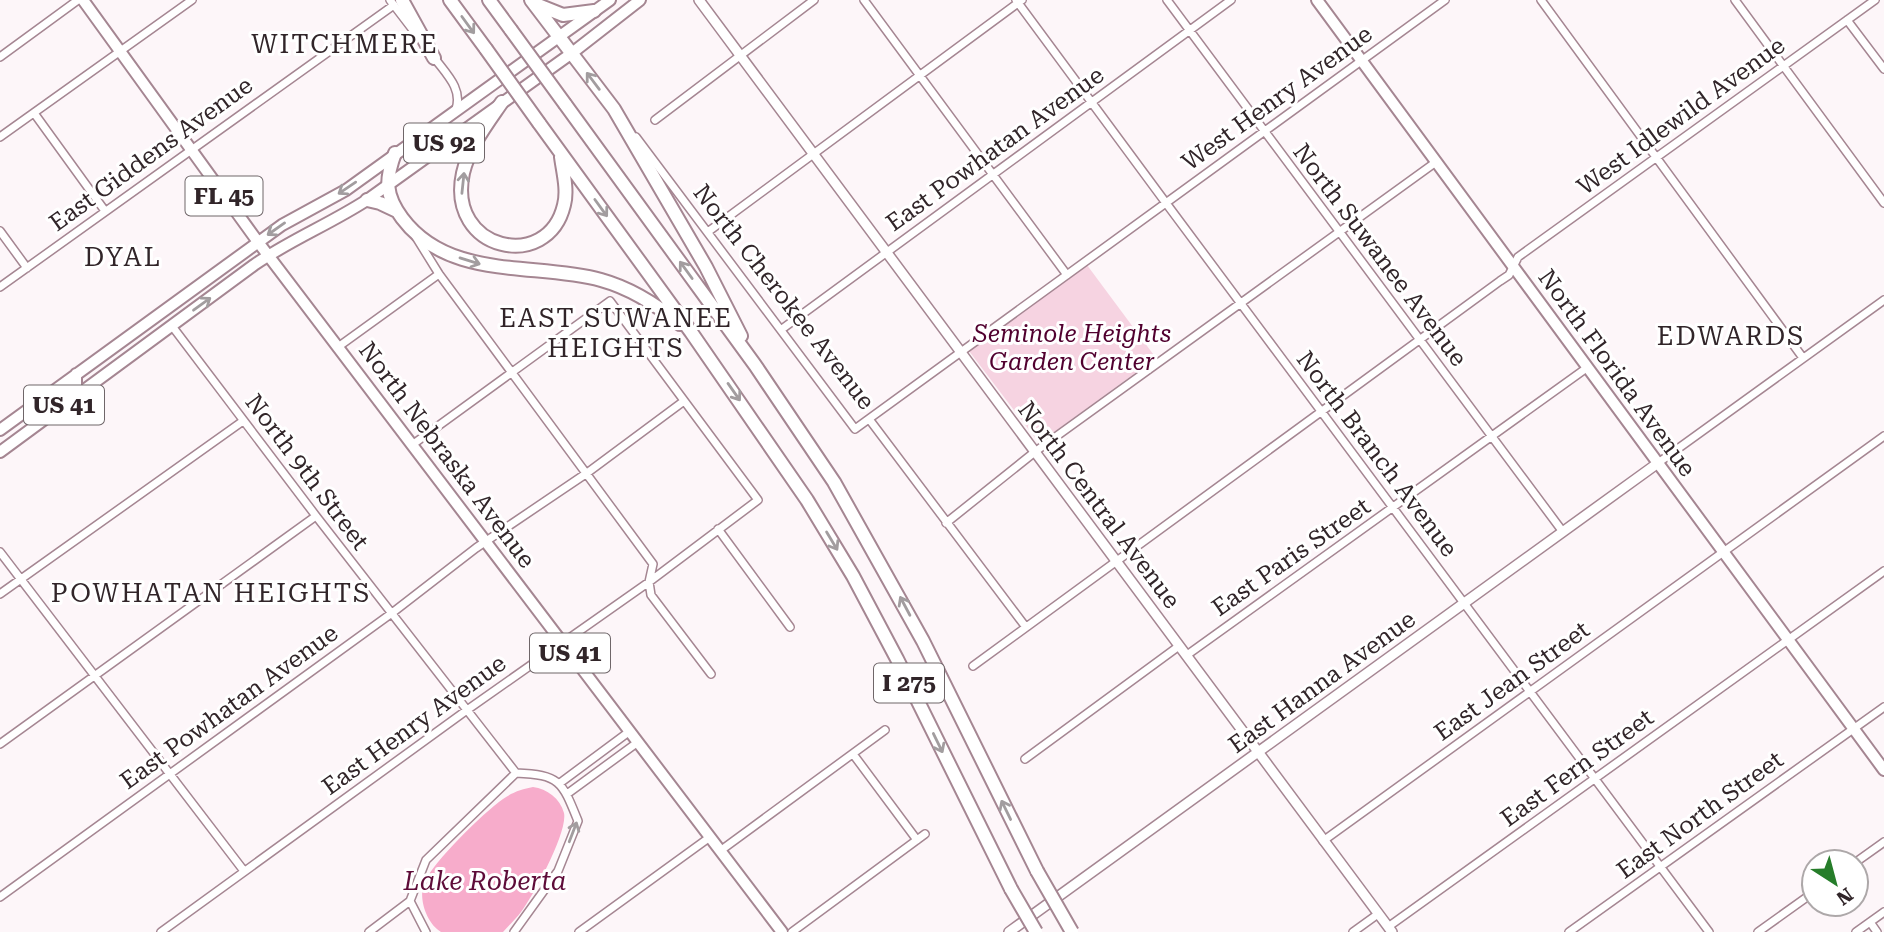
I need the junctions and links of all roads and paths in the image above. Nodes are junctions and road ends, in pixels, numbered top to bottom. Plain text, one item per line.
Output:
1 (81, 0) edge
2 (192, 0) edge
3 (450, 0) edge
4 (489, 0) edge
5 (532, 0) edge
6 (610, 0) edge
7 (640, 0) edge
8 (699, 0) edge
9 (814, 0) edge
10 (864, 0) edge
11 (1167, 0) edge
12 (1231, 0) edge
13 (1317, 0) edge
14 (1445, 0) edge
15 (1541, 0) edge
16 (1735, 0) edge
17 (1875, 0) edge
18 (1019, 1) edge
19 (395, 2) edge
20 (594, 12) junction
21 (1847, 20) junction
22 (1189, 30) junction
23 (558, 37) junction
24 (119, 51) junction
25 (572, 53) junction
26 (740, 55) junction
27 (0, 57) edge
28 (434, 58) joint
29 (1362, 60) junction
30 (1783, 66) junction
31 (1884, 69) edge
32 (920, 76) junction
33 (502, 102) junction
34 (1091, 103) junction
35 (614, 109) junction
36 (456, 110) junction
37 (34, 114) junction
38 (655, 120) dead end
39 (1264, 132) junction
40 (0, 138) edge
41 (189, 150) junction
42 (395, 153) junction
43 (560, 153) junction
44 (813, 153) junction
45 (1656, 157) junction
46 (1436, 162) junction
47 (993, 174) junction
48 (387, 184) junction
49 (367, 200) junction
50 (1884, 203) edge
51 (1165, 204) junction
52 (105, 211) junction
53 (397, 211) junction
54 (410, 229) junction
55 (0, 231) edge
56 (709, 231) junction
57 (1339, 232) junction
58 (258, 242) junction
59 (887, 252) junction
60 (268, 256) junction
61 (1512, 266) junction
62 (27, 268) junction
63 (439, 274) junction
64 (1068, 275) junction
65 (0, 287) edge
66 (1884, 300) edge
67 (1240, 304) junction
68 (173, 326) junction
69 (782, 329) junction
70 (691, 332) junction
71 (1420, 341) junction
72 (338, 347) junction
73 (962, 352) junction
74 (1803, 358) junction
75 (755, 365) junction
76 (1588, 367) junction
77 (512, 373) junction
78 (76, 374) junction
79 (684, 401) junction
80 (1322, 412) junction
81 (869, 419) junction
82 (243, 421) junction
83 (33, 428) junction
84 (0, 430) edge
85 (1492, 436) junction
86 (1884, 436) edge
87 (412, 445) junction
88 (0, 452) edge
89 (1036, 452) junction
90 (1658, 463) junction
91 (587, 473) junction
92 (1394, 508) junction
93 (316, 516) junction
94 (946, 523) junction
95 (718, 529) junction
96 (1563, 532) junction
97 (487, 542) junction
98 (0, 552) edge
99 (1723, 552) junction
100 (1116, 560) junction
101 (1884, 571) edge
102 (20, 579) junction
103 (649, 582) junction
104 (0, 594) edge
105 (1465, 603) junction
106 (392, 613) junction
107 (1025, 626) junction
108 (790, 627) dead end
109 (1788, 640) junction
110 (562, 642) junction
111 (1180, 646) junction
112 (1186, 655) junction
113 (973, 666) dead end
114 (711, 674) dead end
115 (94, 676) junction
116 (1531, 690) junction
117 (1884, 706) edge
118 (467, 710) junction
119 (1853, 729) junction
120 (885, 730) dead end
121 (630, 732) junction
122 (638, 742) junction
123 (0, 744) edge
124 (1258, 752) junction
125 (853, 754) junction
126 (1025, 759) dead end
127 (1884, 770) edge
128 (516, 773) junction
129 (169, 774) junction
130 (1596, 778) junction
131 (560, 783) junction
132 (567, 793) junction
133 (925, 834) dead end
134 (710, 837) junction
135 (917, 840) junction
136 (1323, 841) junction
137 (720, 850) junction
138 (1661, 867) junction
139 (244, 871) junction
140 (0, 897) edge
141 (410, 901) junction
142 (1800, 902) edge
143 (1884, 912) edge
144 (1378, 914) junction
145 (1870, 922) junction
146 (1390, 930) edge
147 (161, 932) edge
148 (369, 932) edge
149 (426, 932) edge
150 (514, 932) edge
151 (579, 932) edge
152 (782, 932) edge
153 (792, 932) edge
154 (1009, 932) edge
155 (1036, 932) edge
156 (1072, 932) edge
157 (1353, 932) edge
158 (1569, 932) edge
159 (1709, 932) edge
160 (1758, 932) edge
161 (1856, 932) edge
162 (1877, 932) edge

1 - 24 main road, North Nebraska Avenue / FL 45
1 - 27 street
2 - 24 street
3 -> 43 highway, I 275, bridge
75 -> 4 highway, I 275, bridge
5 - 20 highway
5 - 23 highway
6 - 20 main road, US 92
7 - 25 main road, US 92
8 - 26 street, North Central Avenue
9 - 26 street
10 - 32 street
11 - 22 street, North Suwanee Avenue
12 - 22 street, East Powhatan Avenue
13 - 29 main road, North Florida Avenue
14 - 29 street, West Henry Avenue
15 - 45 street
16 - 30 street
17 - 21 street, West Idlewild Avenue
18 - 32 street
18 - 34 street, North Branch Avenue
19 - 28 highway
19 - 41 street, East Giddens Avenue
20 - 23 main road, US 92
21 - 30 street, West Idlewild Avenue
21 - 31 street
22 - 34 street, East Powhatan Avenue
22 - 39 street, North Suwanee Avenue
23 - 25 highway
23 - 36 main road, US 92
24 - 37 street
24 - 41 main road, North Nebraska Avenue / FL 45
25 - 33 main road, US 92
35 -> 25 highway
26 - 38 street
26 - 44 street, North Central Avenue
28 - 36 street
29 - 39 street, West Henry Avenue
29 - 46 main road, North Florida Avenue
30 - 45 street, West Idlewild Avenue
30 - 50 street
32 - 44 street
32 - 47 street
43 -> 33 highway
33 - 48 main road, US 92
34 - 47 street, East Powhatan Avenue
34 - 51 street, North Branch Avenue
35 - 56 street, North Cherokee Avenue
35 - 75 highway
36 - 42 main road, US 92
37 - 40 street
37 - 52 street
39 - 51 street, West Henry Avenue
39 - 57 street, North Suwanee Avenue
41 - 52 street, East Giddens Avenue
41 - 58 main road, North Nebraska Avenue / FL 45
42 - 48 highway
42 -> 58 main road, US 92
43 -> 70 highway, I 275
44 - 56 street
44 - 59 street, North Central Avenue
45 - 61 street, West Idlewild Avenue
45 - 74 street
46 - 57 street
46 - 61 main road, North Florida Avenue
47 - 59 street, East Powhatan Avenue
47 - 64 street
48 - 49 main road, US 92
48 - 53 highway
49 - 53 highway
49 - 60 main road, US 92
51 - 64 street
51 - 67 street, North Branch Avenue
52 - 62 street, East Giddens Avenue
53 - 54 highway
54 - 63 street
54 -> 70 highway
55 - 62 street
56 - 69 street, North Cherokee Avenue
57 - 67 street
57 - 71 street, North Suwanee Avenue
58 - 60 main road, North Nebraska Avenue / US 41
58 - 78 main road, US 41
59 - 69 street, East Powhatan Avenue
59 - 73 street, North Central Avenue
68 -> 60 main road, US 41
60 - 72 main road, North Nebraska Avenue / US 41
61 - 71 street, West Idlewild Avenue
61 - 76 main road, North Florida Avenue
62 - 65 street, East Giddens Avenue
63 - 72 street
63 - 77 street
64 - 73 street
66 - 74 street
67 - 80 street, North Branch Avenue
67 - 89 street
68 - 82 street, North 9th Street
68 - 83 main road, US 41
69 - 81 street, North Cherokee Avenue
70 -> 155 highway, I 275, bridge
71 - 80 street, West Idlewild Avenue
71 - 85 street, North Suwanee Avenue
72 - 87 main road, North Nebraska Avenue / US 41
73 - 81 street
73 - 89 street, North Central Avenue
74 - 90 street
156 -> 75 highway, I 275, bridge
76 - 85 street, East Paris Street
76 - 90 main road, North Florida Avenue
77 - 79 street
77 - 87 street
77 - 91 street
78 - 83 main road
78 - 84 main road, US 41
79 - 91 street, East Powhatan Avenue
79 - 95 street, East Henry Avenue
80 - 92 street, North Branch Avenue
80 - 100 street, West Idlewild Avenue
81 - 94 street, North Cherokee Avenue
82 - 93 street, North 9th Street
82 - 102 street
83 - 88 main road, US 41
85 - 92 street, East Paris Street
85 - 96 street, North Suwanee Avenue
86 - 99 street, East Jean Street
87 - 97 main road, North Nebraska Avenue / US 41
89 - 94 street
89 - 100 street, North Central Avenue
90 - 96 street, East Hanna Avenue
90 - 99 main road, North Florida Avenue
91 - 97 street, East Powhatan Avenue
91 - 103 street
92 - 105 street, North Branch Avenue
92 - 112 street, East Paris Street
93 - 106 street, North 9th Street
93 - 115 street
94 - 107 street, North Cherokee Avenue
95 - 103 street, East Henry Avenue
95 - 108 street
96 - 105 street, East Hanna Avenue
97 - 106 street, East Powhatan Avenue
97 - 110 main road, North Nebraska Avenue / US 41
98 - 102 street
99 - 109 main road, North Florida Avenue
99 - 116 street, East Jean Street
100 - 107 street, West Idlewild Avenue
100 - 111 street, North Central Avenue
101 - 109 street, East Fern Street
102 - 104 street
102 - 115 street
103 - 110 street, East Henry Avenue
103 - 114 street
105 - 116 street, North Branch Avenue
105 - 124 street, East Hanna Avenue
106 - 118 street, North 9th Street
106 - 129 street, East Powhatan Avenue
107 - 113 street, West Idlewild Avenue
109 - 119 main road, North Florida Avenue
109 - 130 street, East Fern Street
110 - 118 street, East Henry Avenue
110 - 121 main road, North Nebraska Avenue / US 41
111 - 112 street, North Central Avenue
111 - 126 street
112 - 124 street, North Central Avenue
115 - 123 street
115 - 129 street
116 - 130 street, North Branch Avenue
116 - 136 street, East Jean Street
117 - 119 street, East North Street
118 - 128 street, North 9th Street
118 - 139 street, East Henry Avenue
119 - 127 main road, North Florida Avenue
119 - 138 street, East North Street
120 - 125 street
121 - 122 main road, North Nebraska Avenue / US 41
121 - 131 street
122 - 132 street
122 - 134 main road, North Nebraska Avenue / US 41
124 - 136 street, North Central Avenue
124 - 154 street, East Hanna Avenue
125 - 135 street
125 - 137 street
128 - 131 street
128 - 141 street
129 - 139 street
129 - 140 street, East Powhatan Avenue
130 - 138 street, North Branch Avenue
130 - 146 street, East Fern Street
131 - 132 street
150 -> 132 street
133 - 135 street
134 - 137 main road, North Nebraska Avenue / US 41
134 - 151 street
135 - 153 street
136 - 144 street, North Central Avenue
137 - 152 main road, North Nebraska Avenue / US 41
138 - 158 street, East North Street
138 - 159 street, North Branch Avenue
139 - 147 street, East Henry Avenue
141 - 148 street
141 - 149 street
142 - 160 street
143 - 145 street
144 - 146 street, North Central Avenue
144 - 157 street
145 - 161 street
145 - 162 street

